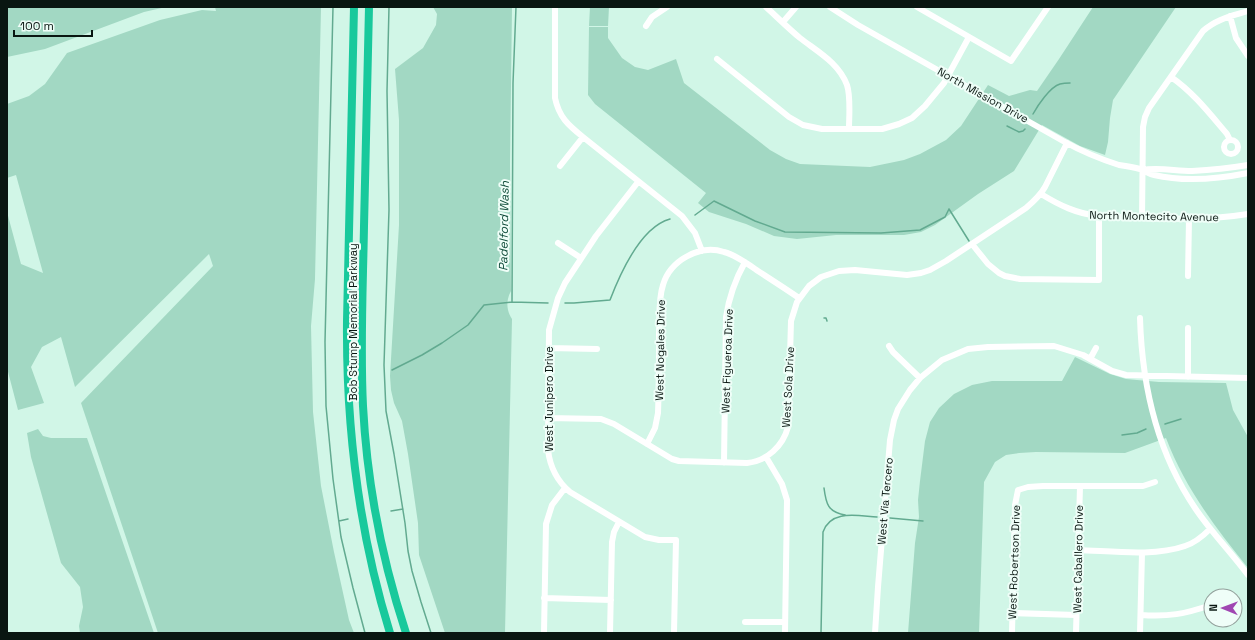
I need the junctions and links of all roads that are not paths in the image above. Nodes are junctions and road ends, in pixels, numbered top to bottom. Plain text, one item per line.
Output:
1 (354, 7) edge
2 (369, 7) edge
3 (555, 7) edge
4 (667, 7) edge
5 (766, 7) edge
6 (796, 7) edge
7 (830, 7) edge
8 (917, 7) edge
9 (1048, 7) edge
10 (1248, 10) edge
11 (1230, 16) junction
12 (782, 22) junction
13 (646, 26) dead end
14 (969, 37) junction
15 (1248, 56) edge
16 (717, 59) dead end
17 (948, 76) junction
18 (1171, 77) junction
19 (849, 128) junction
20 (583, 137) junction
21 (1230, 140) dead end
22 (1067, 143) junction
23 (1248, 165) edge
24 (560, 166) dead end
25 (1142, 170) junction
26 (1248, 173) edge
27 (638, 182) junction
28 (1041, 194) junction
29 (1248, 214) edge
30 (1099, 216) junction
31 (1142, 218) junction
32 (1189, 218) junction
33 (558, 243) dead end
34 (972, 244) junction
35 (702, 251) junction
36 (581, 258) junction
37 (745, 262) junction
38 (1188, 276) dead end
39 (799, 298) junction
40 (1140, 318) dead end
41 (1188, 328) dead end
42 (888, 346) dead end
43 (549, 348) junction
44 (1096, 348) dead end
45 (597, 349) dead end
46 (1090, 359) junction
47 (1144, 376) junction
48 (1188, 377) junction
49 (920, 378) junction
50 (1248, 378) edge
51 (548, 418) junction
52 (647, 444) junction
53 (766, 457) junction
54 (724, 463) junction
55 (1155, 482) dead end
56 (1080, 486) junction
57 (565, 488) junction
58 (619, 522) junction
59 (1210, 529) junction
60 (1078, 550) junction
61 (1142, 553) junction
62 (1248, 574) edge
63 (544, 598) junction
64 (611, 600) junction
65 (1203, 607) edge
66 (1012, 613) junction
67 (1076, 615) junction
68 (1141, 615) junction
69 (745, 622) dead end
70 (785, 622) junction
71 (390, 633) edge
72 (406, 633) edge
73 (544, 633) edge
74 (610, 633) edge
75 (674, 633) edge
76 (785, 633) edge
77 (875, 633) edge
78 (1012, 633) edge
79 (1076, 633) edge
80 (1140, 633) edge

1 - 71 highway, Bob Stump Memorial Parkway
2 - 72 highway, Bob Stump Memorial Parkway
3 - 20 street
4 - 13 street
5 - 12 street
6 - 12 street
7 - 17 street, North Mission Drive
8 - 14 street
9 - 14 street
10 - 11 street
11 - 15 street
11 - 18 street
12 - 19 street
14 - 17 street
16 - 19 street
17 - 19 street
17 - 22 street, North Mission Drive
18 - 21 street
18 - 25 street
20 - 24 street
20 - 27 street
22 - 25 street, North Mission Drive
22 - 28 street
23 - 25 street, North Mission Drive
25 - 26 street, North Mission Drive
25 - 31 street
27 - 35 street
27 - 36 street, West Junipero Drive
28 - 30 street, North Montecito Avenue
28 - 34 street
29 - 32 street, North Montecito Avenue
30 - 31 street, North Montecito Avenue
30 - 34 street
31 - 32 street, North Montecito Avenue
32 - 38 street
33 - 36 street
34 - 39 street
35 - 37 street
35 - 52 street, West Nogales Drive
36 - 43 street, West Junipero Drive
37 - 39 street
37 - 54 street, West Figueroa Drive
39 - 53 street, West Sola Drive
40 - 47 street
41 - 48 street
42 - 49 street
43 - 45 street
43 - 51 street, West Junipero Drive
44 - 46 street
46 - 47 street, West Via Tercero
46 - 49 street, West Via Tercero
47 - 48 street, West Via Tercero
47 - 59 street
48 - 50 street, West Via Tercero
49 - 77 street, West Via Tercero
51 - 52 street
51 - 57 street, West Junipero Drive
52 - 54 street
53 - 54 street
53 - 70 street
55 - 56 street
56 - 60 street, West Caballero Drive
56 - 66 street, West Robertson Drive
57 - 58 street
57 - 63 street
58 - 64 street
58 - 75 street
59 - 61 street
59 - 62 street
60 - 61 street
60 - 67 street, West Caballero Drive
61 - 68 street
63 - 64 street
63 - 73 street
64 - 74 street
65 - 68 street
66 - 67 street
66 - 78 street, West Robertson Drive
67 - 79 street, West Caballero Drive
68 - 80 street
69 - 70 street
70 - 76 street

